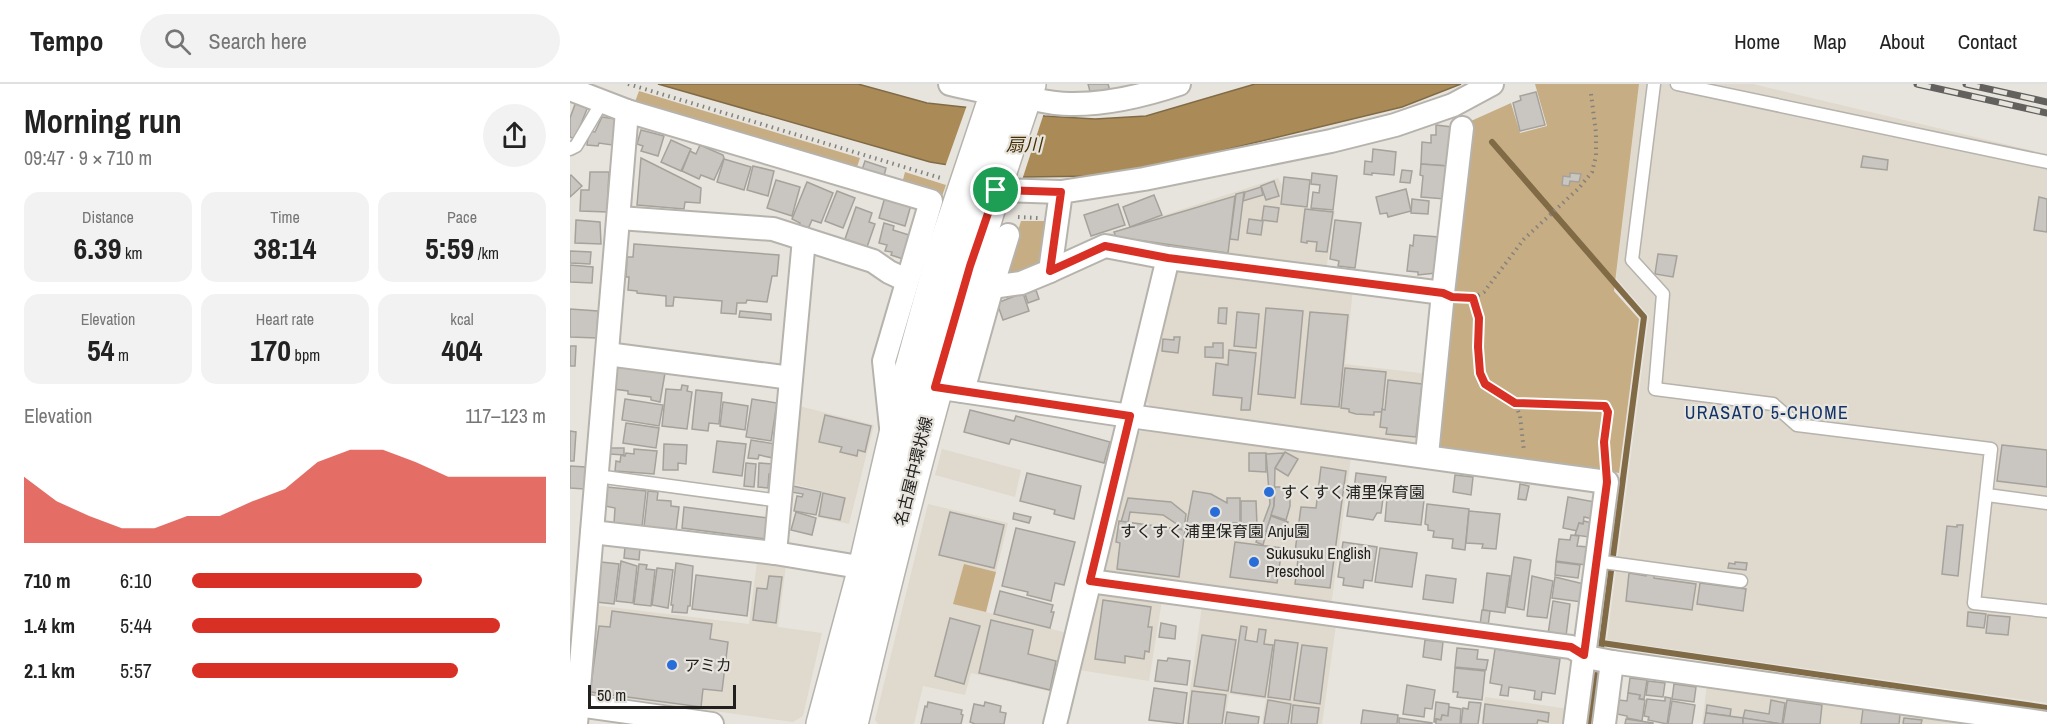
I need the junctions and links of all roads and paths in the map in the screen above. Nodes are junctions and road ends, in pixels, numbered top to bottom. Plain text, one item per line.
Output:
1 (628, 84) edge
2 (950, 84) edge
3 (1179, 84) edge
4 (1492, 84) edge
5 (1654, 84) edge
6 (1677, 84) edge
7 (636, 85) edge
8 (570, 89) edge
9 (1073, 94) edge
10 (1591, 94) dead end
11 (1011, 95) edge
12 (602, 102) junction
13 (627, 111) junction
14 (1462, 128) dead end
15 (570, 149) edge
16 (2047, 162) edge
17 (975, 182) junction
18 (1061, 192) junction
19 (619, 218) junction
20 (1008, 235) dead end
21 (804, 239) junction
22 (1168, 258) junction
23 (1050, 271) junction
24 (906, 280) junction
25 (992, 287) junction
26 (1443, 293) junction
27 (1473, 298) junction
28 (607, 354) junction
29 (791, 378) junction
30 (949, 389) junction
31 (1515, 403) junction
32 (1130, 416) junction
33 (893, 443) junction
34 (1427, 455) junction
35 (1523, 470) junction
36 (597, 476) junction
37 (1607, 482) junction
38 (1986, 495) junction
39 (780, 501) junction
40 (2047, 503) edge
41 (592, 532) junction
42 (775, 553) junction
43 (1607, 562) junction
44 (865, 568) junction
45 (1090, 581) junction
46 (1741, 581) dead end
47 (2047, 611) edge
48 (1584, 655) junction
49 (1612, 662) junction
50 (575, 711) edge
51 (2033, 722) edge
52 (707, 724) edge
53 (712, 724) edge
54 (823, 724) edge
55 (851, 724) edge
56 (1055, 724) edge
57 (1575, 724) edge
58 (1604, 724) edge

1 - 7 path
2 - 11 street
3 - 9 street
4 - 18 street
5 - 38 lane
6 - 16 lane
7 - 17 path
8 - 12 street
9 - 11 street
10 - 27 path
11 - 17 main road, 名古屋中環状線
12 - 13 street
12 - 15 lane
13 - 19 street
13 - 24 street
14 - 26 street
17 - 18 street
17 - 30 main road, 名古屋中環状線
17 - 33 main road, 名古屋中環状線
18 - 23 street
19 - 21 street
19 - 28 street
20 - 25 street
21 - 24 street
21 - 29 street
22 - 23 street
22 - 26 street
22 - 32 street
23 - 25 street
24 - 33 street
25 - 30 street
26 - 27 path
26 - 34 street
27 - 31 path
28 - 29 street
28 - 36 street
29 - 39 street
30 - 32 street
30 - 55 main road, 名古屋中環状線
31 - 35 path
31 - 37 path
32 - 34 street
32 - 45 street
33 - 44 main road, 名古屋中環状線
34 - 35 street
35 - 37 street
36 - 39 lane
36 - 41 street
37 - 43 street
38 - 40 lane
38 - 47 lane
39 - 42 street
41 - 42 street
41 - 50 street
42 - 44 street
43 - 46 lane
43 - 48 street
44 - 54 main road, 名古屋中環状線
45 - 48 street
45 - 56 street
48 - 49 street
48 - 57 street
49 - 51 street
49 - 58 street
50 - 52 street
52 - 53 street

